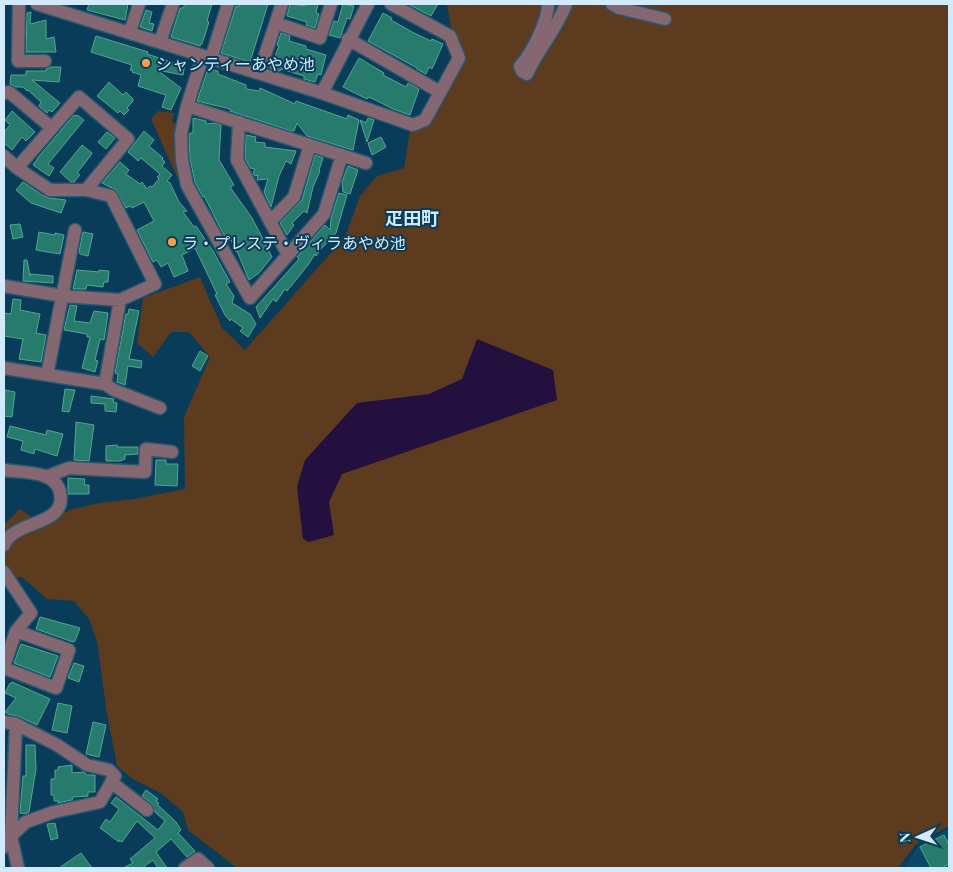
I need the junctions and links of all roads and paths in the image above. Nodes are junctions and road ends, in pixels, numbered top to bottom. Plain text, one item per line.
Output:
1 (19, 4) edge
2 (37, 4) edge
3 (139, 4) edge
4 (173, 4) edge
5 (228, 4) edge
6 (282, 4) edge
7 (331, 4) edge
8 (368, 4) edge
9 (391, 4) edge
10 (548, 4) edge
11 (566, 4) edge
12 (612, 4) edge
13 (665, 19) dead end
14 (276, 23) junction
15 (130, 32) junction
16 (348, 39) junction
17 (160, 42) junction
18 (207, 58) junction
19 (45, 61) dead end
20 (258, 73) junction
21 (440, 92) junction
22 (4, 93) edge
23 (322, 93) junction
24 (187, 106) junction
25 (239, 122) junction
26 (52, 128) junction
27 (310, 145) junction
28 (4, 156) edge
29 (342, 156) junction
30 (366, 163) dead end
31 (17, 168) junction
32 (86, 190) junction
33 (270, 222) junction
34 (75, 230) dead end
35 (288, 255) junction
36 (4, 286) edge
37 (63, 296) junction
38 (120, 300) junction
39 (4, 368) edge
40 (47, 375) junction
41 (105, 384) junction
42 (160, 408) dead end
43 (172, 452) dead end
44 (4, 470) edge
45 (48, 476) junction
46 (4, 545) edge
47 (4, 572) edge
48 (16, 631) junction
49 (4, 667) edge
50 (10, 723) edge
51 (111, 782) junction
52 (147, 810) dead end
53 (7, 841) edge
54 (18, 868) edge
55 (185, 868) edge
56 (208, 868) edge

1 - 19 street
2 - 15 street
3 - 15 street
4 - 17 street
5 - 18 street
6 - 14 street
7 - 14 street
8 - 16 street
9 - 21 street
10 - 11 street
12 - 13 street
14 - 20 street
15 - 17 street
16 - 21 street
16 - 23 street
17 - 18 street
18 - 20 street
18 - 24 street
20 - 23 street
21 - 23 street
22 - 26 street
24 - 25 street
24 - 35 street
25 - 27 street
25 - 33 street
26 - 31 street
26 - 32 street
27 - 29 street
27 - 33 street
28 - 31 street
29 - 30 street
29 - 35 street
31 - 32 street
32 - 38 street
33 - 35 street
34 - 37 street
36 - 37 street
37 - 38 street
37 - 40 street
38 - 41 street
39 - 40 street
40 - 41 street
41 - 42 street
43 - 45 street
44 - 45 street
45 - 46 street
47 - 48 street
48 - 49 street
48 - 49 street
50 - 51 street
50 - 53 street
51 - 52 street
51 - 53 street
53 - 54 street
55 - 56 street

